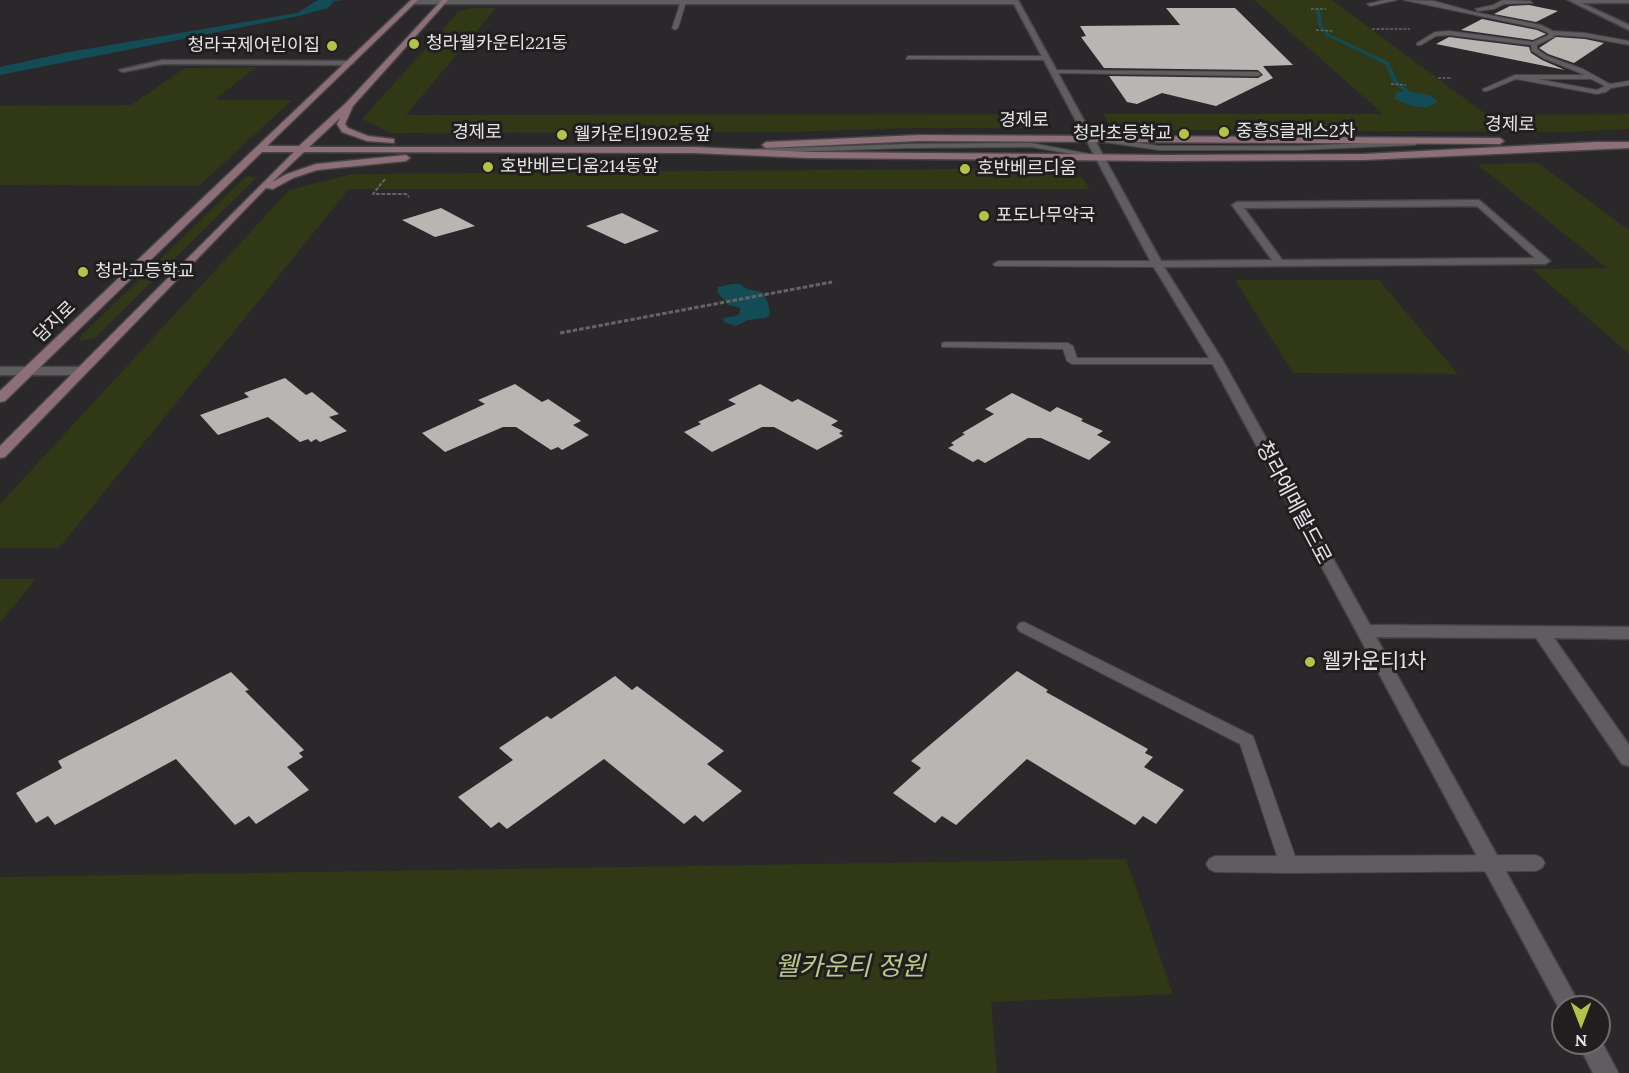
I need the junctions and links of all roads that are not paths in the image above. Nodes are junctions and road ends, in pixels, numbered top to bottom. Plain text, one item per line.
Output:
1 (1395, 0) edge
2 (1407, 0) edge
3 (414, 1) edge
4 (444, 1) edge
5 (566, 1) edge
6 (892, 1) edge
7 (1015, 1) edge
8 (1573, 1) edge
9 (1629, 1) edge
10 (683, 2) junction
11 (1530, 3) dead end
12 (1370, 4) dead end
13 (1463, 11) junction
14 (675, 28) dead end
15 (1629, 28) edge
16 (1552, 33) junction
17 (1629, 43) edge
18 (1419, 44) dead end
19 (1534, 44) junction
20 (908, 58) dead end
21 (1046, 58) junction
22 (350, 63) junction
23 (123, 70) dead end
24 (1054, 72) junction
25 (1258, 74) dead end
26 (1515, 77) junction
27 (1594, 77) junction
28 (1629, 83) edge
29 (1609, 86) junction
30 (1485, 90) dead end
31 (350, 104) junction
32 (1091, 138) junction
33 (1606, 145) junction
34 (1629, 145) edge
35 (260, 149) junction
36 (301, 149) junction
37 (511, 149) junction
38 (694, 150) junction
39 (1102, 157) junction
40 (246, 203) junction
41 (1279, 263) junction
42 (998, 264) dead end
43 (1157, 264) junction
44 (946, 345) dead end
45 (1217, 361) junction
46 (0, 371) edge
47 (28, 371) junction
48 (81, 371) junction
49 (0, 398) edge
50 (0, 454) edge
51 (1024, 627) dead end
52 (1363, 632) junction
53 (1541, 632) junction
54 (1629, 633) edge
55 (1629, 759) edge
56 (1536, 863) dead end
57 (1215, 864) dead end
58 (1289, 865) junction
59 (1492, 865) junction
60 (1563, 995) edge
61 (1596, 1055) edge
62 (1606, 1073) edge

1 - 12 lane
2 - 13 lane
3 - 4 street
3 - 22 main road
4 - 5 street
4 - 31 main road
5 - 10 street
6 - 7 street
6 - 10 street
7 - 21 street, 청라에메랄드로
8 - 9 street
8 - 15 street
10 - 14 lane
11 - 13 lane
13 - 16 lane
16 - 17 lane
16 - 19 lane
18 - 19 lane
19 - 27 lane
20 - 21 lane
21 - 24 street, 청라에메랄드로
22 - 23 street
22 - 35 main road
24 - 25 lane
24 - 32 street, 청라에메랄드로
26 - 27 lane
26 - 29 lane
26 - 30 lane
27 - 29 lane
28 - 29 lane
31 - 36 main road
31 - 37 main road
32 - 33 main road, 경제로
32 - 38 main road, 경제로
32 - 39 street, 청라에메랄드로
33 - 34 main road, 경제로
33 - 39 main road, 경제로
35 - 36 main road, 경제로
35 - 47 main road, 담지로
36 - 37 main road, 경제로
36 - 40 main road
37 - 38 main road, 경제로
37 - 40 main road
38 - 39 main road, 경제로
39 - 43 street, 청라에메랄드로
40 - 48 main road
41 - 41 street
41 - 43 street
42 - 43 lane
43 - 45 street, 청라에메랄드로
44 - 45 lane
45 - 52 street, 청라에메랄드로
46 - 47 street
47 - 48 street
47 - 49 main road, 담지로
48 - 50 main road
51 - 58 lane
52 - 53 street
52 - 59 street, 청라에메랄드로
53 - 54 street
53 - 55 street
56 - 59 lane
57 - 58 lane
58 - 59 lane
59 - 60 street, 청라에메랄드로
61 - 62 street

